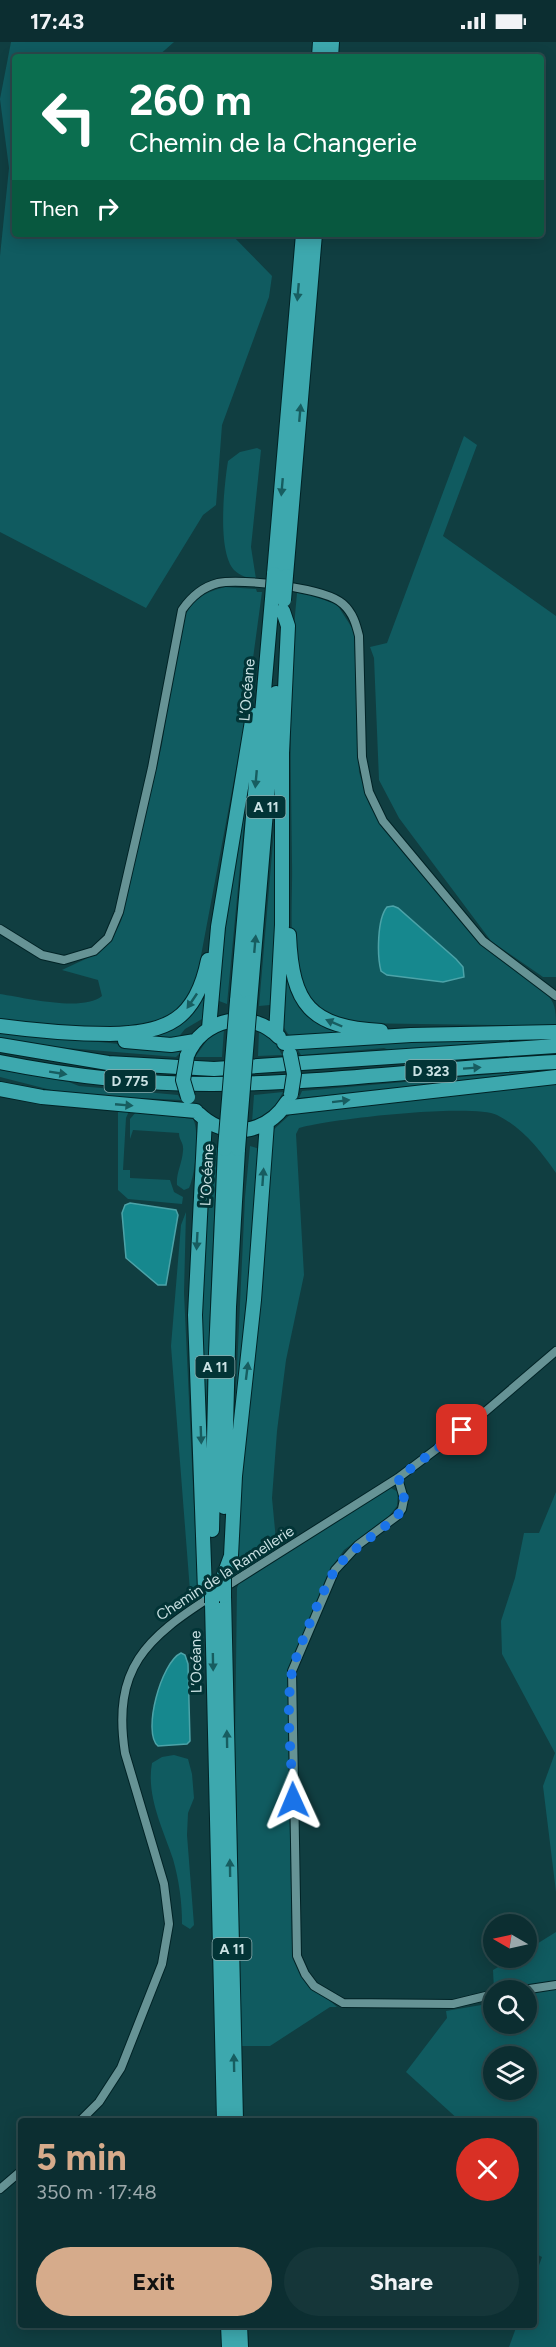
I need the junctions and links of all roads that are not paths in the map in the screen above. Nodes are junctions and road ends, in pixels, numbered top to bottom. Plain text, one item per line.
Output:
1 (303, 237) edge
2 (315, 237) edge
3 (280, 575) junction
4 (280, 603) junction
5 (268, 637) junction
6 (282, 889) junction
7 (218, 927) junction
8 (0, 929) edge
9 (556, 996) edge
10 (243, 1002) junction
11 (0, 1026) edge
12 (209, 1028) junction
13 (89, 1035) junction
14 (411, 1035) junction
15 (555, 1039) edge
16 (195, 1041) junction
17 (283, 1044) junction
18 (0, 1046) edge
19 (0, 1062) edge
20 (555, 1062) edge
21 (261, 1068) joint
22 (555, 1077) edge
23 (0, 1082) edge
24 (262, 1083) joint
25 (0, 1089) edge
26 (66, 1098) junction
27 (283, 1108) junction
28 (200, 1115) junction
29 (267, 1123) junction
30 (556, 1351) edge
31 (398, 1478) junction
32 (216, 1582) junction
33 (218, 1599) junction
34 (556, 1984) edge
35 (537, 1987) edge
36 (483, 1997) edge
37 (83, 2118) edge
38 (224, 2118) edge
39 (236, 2118) edge
40 (18, 2174) edge
41 (0, 2189) edge
42 (228, 2328) edge
43 (240, 2328) edge
44 (229, 2347) edge
45 (241, 2347) edge

1 -> 3 highway, L’Océane / A 11
3 -> 2 highway, L’Océane / A 11
3 - 4 highway, L’Océane / A 11, bridge
4 - 5 highway, L’Océane / A 11
4 - 6 highway
10 -> 4 highway, L’Océane / A 11
5 - 7 highway
5 -> 10 highway, L’Océane / A 11
14 -> 6 highway
6 - 17 highway
7 - 12 highway
7 -> 13 highway
8 - 9 street
10 - 32 highway, L’Océane / A 11, bridge
11 - 13 highway
12 - 16 highway
12 - 17 highway
13 - 16 highway
14 - 15 highway
14 - 17 highway
15 - 21 highway, D 323
16 - 28 highway, bridge
17 - 27 highway, bridge
18 - 21 highway, D 775
19 -> 24 highway, D 775
24 -> 20 highway, D 323
27 -> 22 highway
23 - 26 highway
25 - 26 highway
26 -> 28 highway
27 - 29 highway
28 - 29 highway
28 -> 32 highway
32 -> 29 highway
30 - 31 street, Chemin de la Ramellerie
31 - 36 street
31 - 37 street, Chemin de la Ramellerie
32 - 33 highway, L’Océane / A 11, bridge
33 -> 38 highway, L’Océane / A 11
39 -> 33 highway, L’Océane / A 11
34 - 35 street
40 - 41 street
42 - 44 highway
43 - 45 highway

